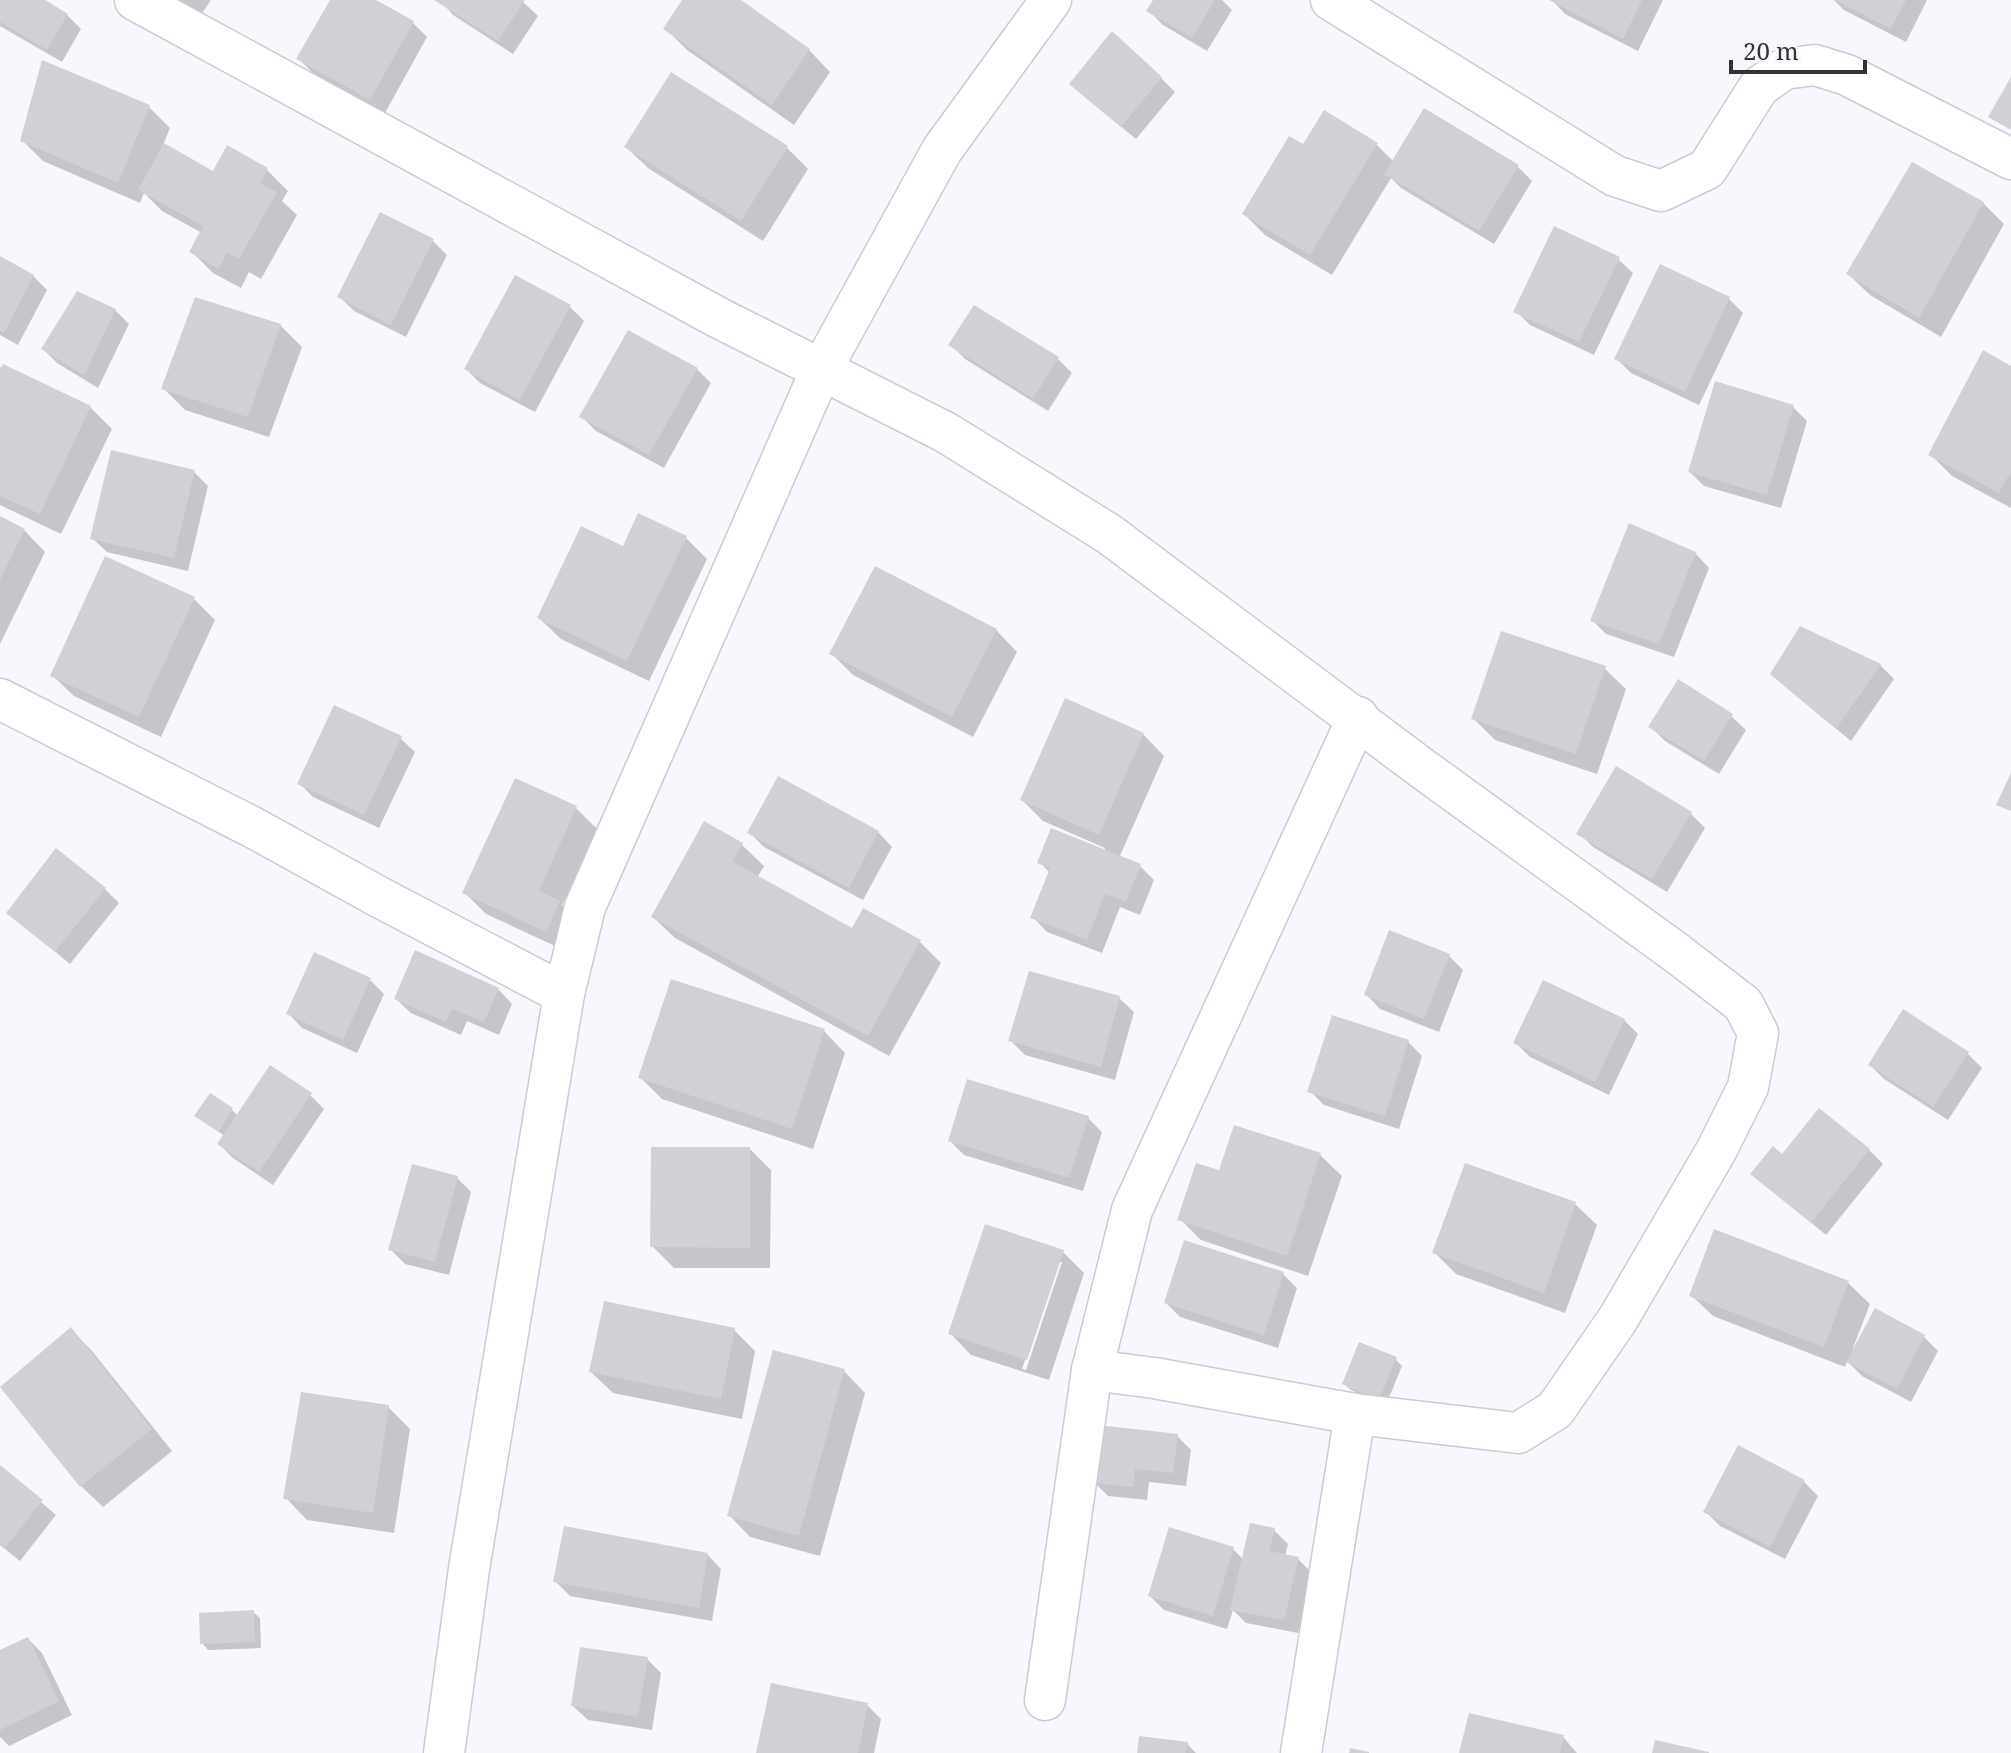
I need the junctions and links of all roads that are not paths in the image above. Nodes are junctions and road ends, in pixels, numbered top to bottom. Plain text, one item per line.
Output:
1 (135, 0) edge
2 (1051, 0) edge
3 (1331, 0) edge
4 (2011, 159) edge
5 (821, 370) junction
6 (0, 699) edge
7 (1358, 717) junction
8 (564, 994) junction
9 (1092, 1370) junction
10 (1355, 1414) junction
11 (1045, 1700) dead end
12 (444, 1753) edge
13 (1301, 1753) edge

1 - 5 street
2 - 5 street
3 - 4 street
5 - 7 street
5 - 8 street
6 - 8 street
7 - 9 street
7 - 10 street
8 - 12 street
9 - 10 street
9 - 11 street
10 - 13 street

